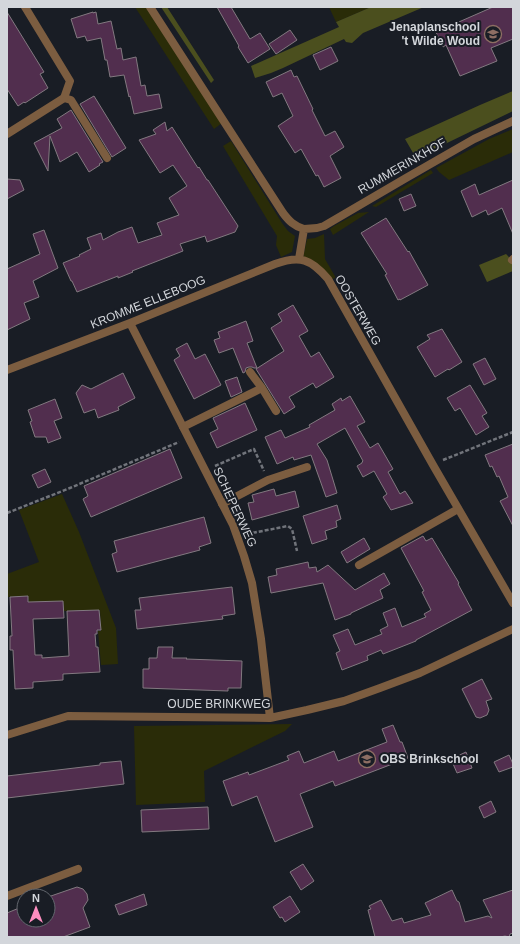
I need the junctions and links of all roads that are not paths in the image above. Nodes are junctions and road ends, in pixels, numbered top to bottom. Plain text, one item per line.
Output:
1 (25, 7) edge
2 (150, 7) edge
3 (64, 98) junction
4 (513, 121) edge
5 (7, 134) edge
6 (107, 158) dead end
7 (304, 229) junction
8 (299, 259) junction
9 (130, 322) junction
10 (7, 370) edge
11 (250, 372) dead end
12 (262, 388) junction
13 (276, 411) dead end
14 (183, 427) junction
15 (307, 467) dead end
16 (222, 504) junction
17 (458, 509) junction
18 (359, 565) dead end
19 (513, 603) edge
20 (513, 629) edge
21 (270, 718) junction
22 (7, 735) edge
23 (78, 869) dead end
24 (7, 896) edge

1 - 3 street
2 - 7 street
3 - 5 street
3 - 6 street
4 - 7 street, RUMMERINKHOF
7 - 8 street
8 - 9 street, KROMME ELLEBOOG
8 - 17 street, OOSTERWEG
9 - 10 street, KROMME ELLEBOOG
9 - 14 street, SCHEPERWEG
11 - 12 street
12 - 13 street
12 - 14 street
14 - 16 street, SCHEPERWEG
15 - 16 street
16 - 21 street, SCHEPERWEG
17 - 18 street
17 - 19 street, OOSTERWEG
20 - 21 street, OUDE BRINKWEG
21 - 22 street, OUDE BRINKWEG
23 - 24 street

